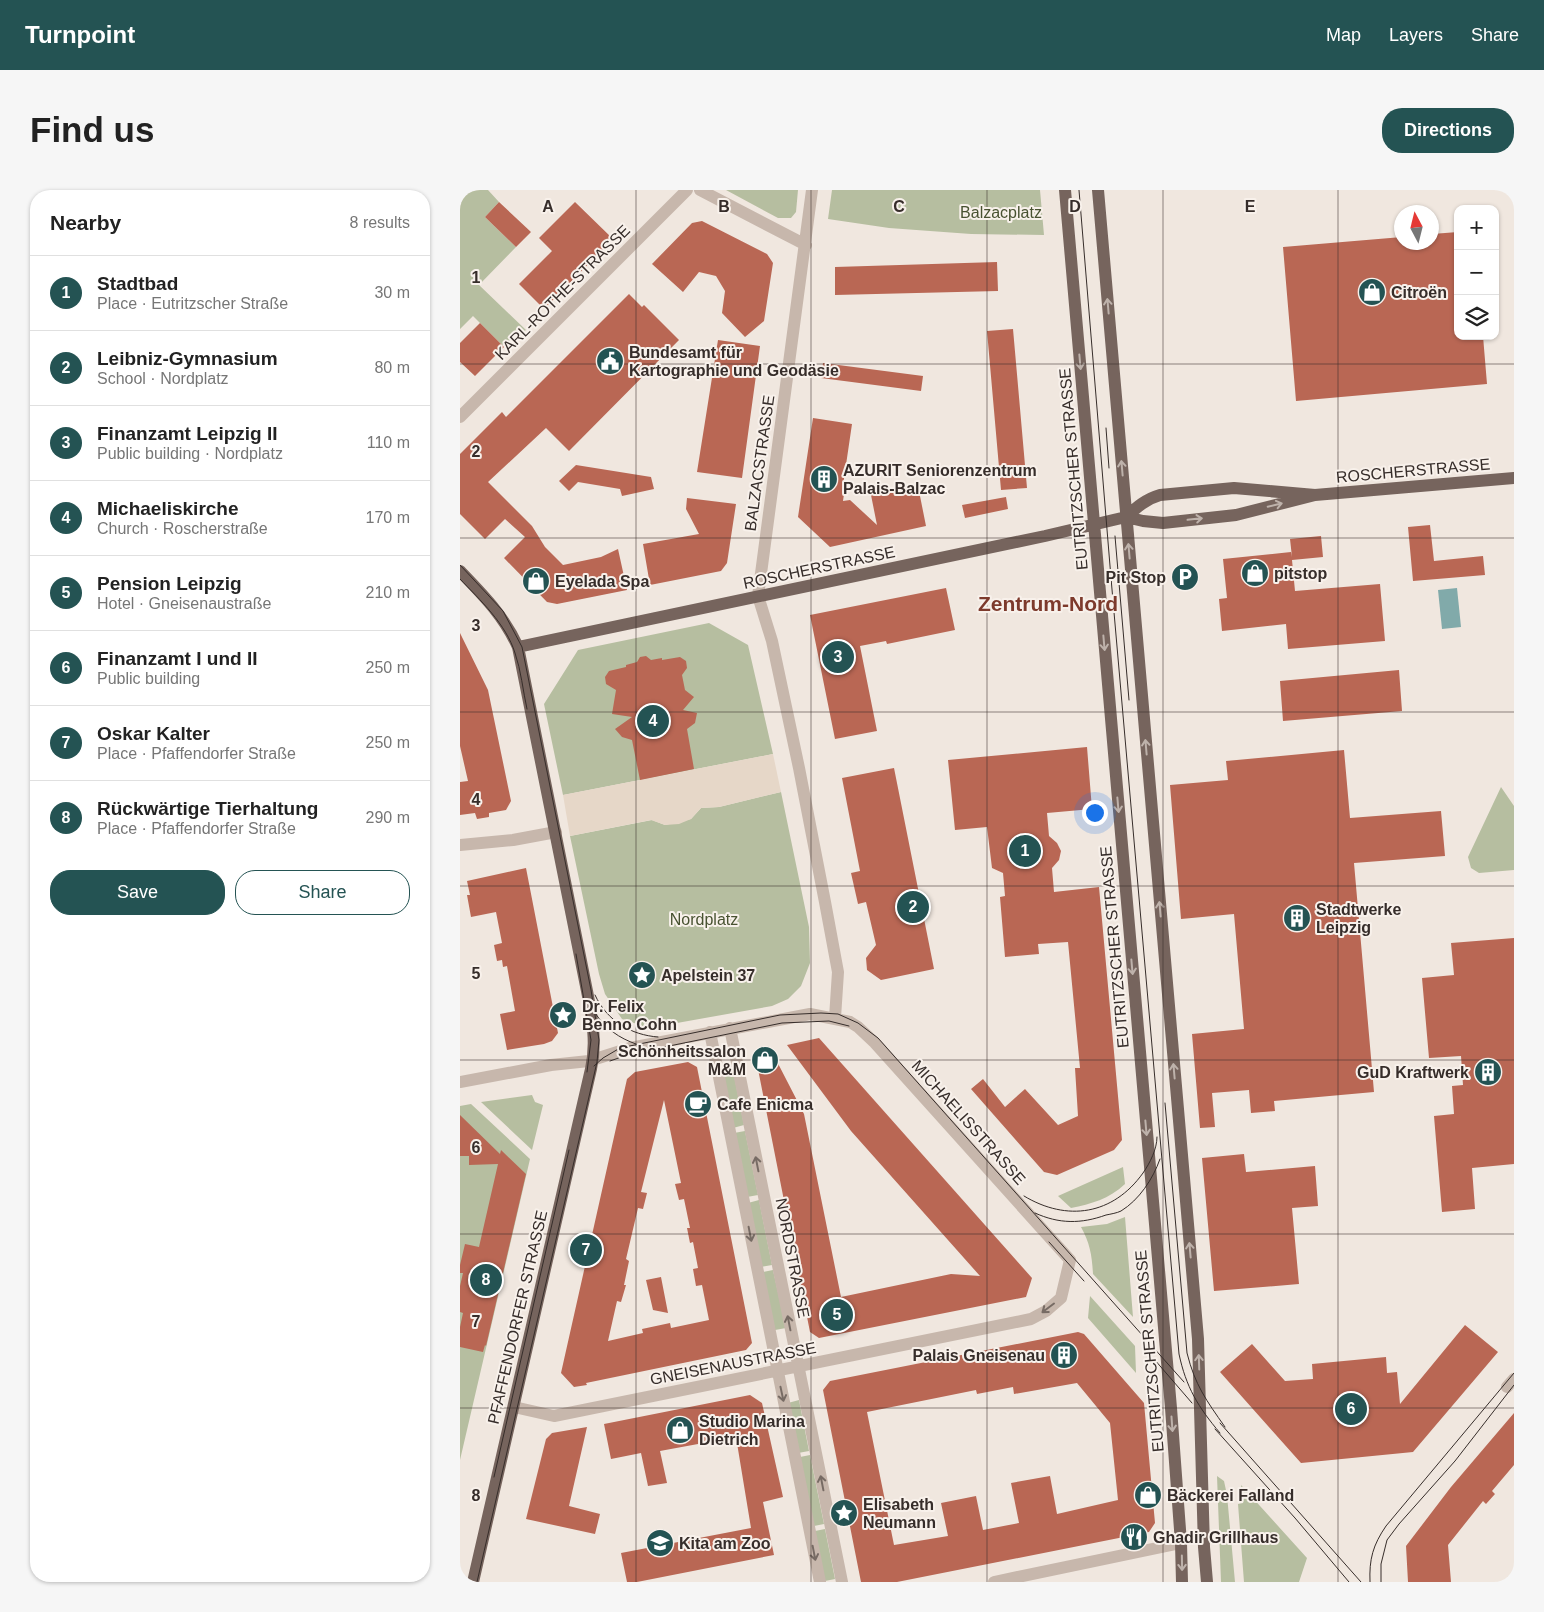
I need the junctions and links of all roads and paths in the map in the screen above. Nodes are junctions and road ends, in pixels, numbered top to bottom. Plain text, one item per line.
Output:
1 (687, 190) edge
2 (700, 190) edge
3 (812, 190) edge
4 (1065, 190) edge
5 (1098, 190) edge
6 (806, 245) junction
7 (460, 417) edge
8 (1514, 478) edge
9 (1315, 495) junction
10 (1126, 517) junction
11 (1094, 524) junction
12 (460, 571) edge
13 (758, 596) junction
14 (518, 648) junction
15 (556, 832) junction
16 (460, 846) edge
17 (835, 1018) junction
18 (730, 1028) junction
19 (710, 1032) junction
20 (593, 1060) junction
21 (460, 1082) edge
22 (1070, 1260) joint
23 (798, 1366) junction
24 (777, 1370) junction
25 (514, 1407) junction
26 (1181, 1544) junction
27 (474, 1582) edge
28 (820, 1582) edge
29 (842, 1582) edge
30 (994, 1582) edge
31 (1182, 1582) edge
32 (1207, 1582) edge

1 - 7 street, KARL-ROTHE-STRASSE
2 - 6 street
3 - 6 street, BALZACSTRASSE
4 -> 11 main road, EUTRITZSCHER STRASSE
10 -> 5 main road
6 - 13 street, BALZACSTRASSE
8 - 9 main road, ROSCHERSTRASSE
10 -> 9 main road, ROSCHERSTRASSE
9 - 10 main road, ROSCHERSTRASSE
10 - 11 main road, ROSCHERSTRASSE
32 -> 10 main road
11 - 13 main road, ROSCHERSTRASSE
11 -> 26 main road, EUTRITZSCHER STRASSE
12 - 14 main road
13 - 14 main road, ROSCHERSTRASSE
13 - 17 street
14 - 15 main road
15 - 16 street
15 - 20 main road
17 - 18 street
17 - 22 street, MICHAELISSTRASSE
18 - 19 street
23 -> 18 street, NORDSTRASSE
19 - 20 street
19 -> 24 street
20 - 21 street
20 - 25 main road, PFAFFENDORFER STRASSE
22 -> 23 street, GNEISENAUSTRASSE
23 - 24 street, GNEISENAUSTRASSE
29 -> 23 street, NORDSTRASSE
24 - 25 street, GNEISENAUSTRASSE
24 -> 28 street
25 - 27 main road, PFAFFENDORFER STRASSE
26 - 30 street
26 -> 31 main road, EUTRITZSCHER STRASSE

